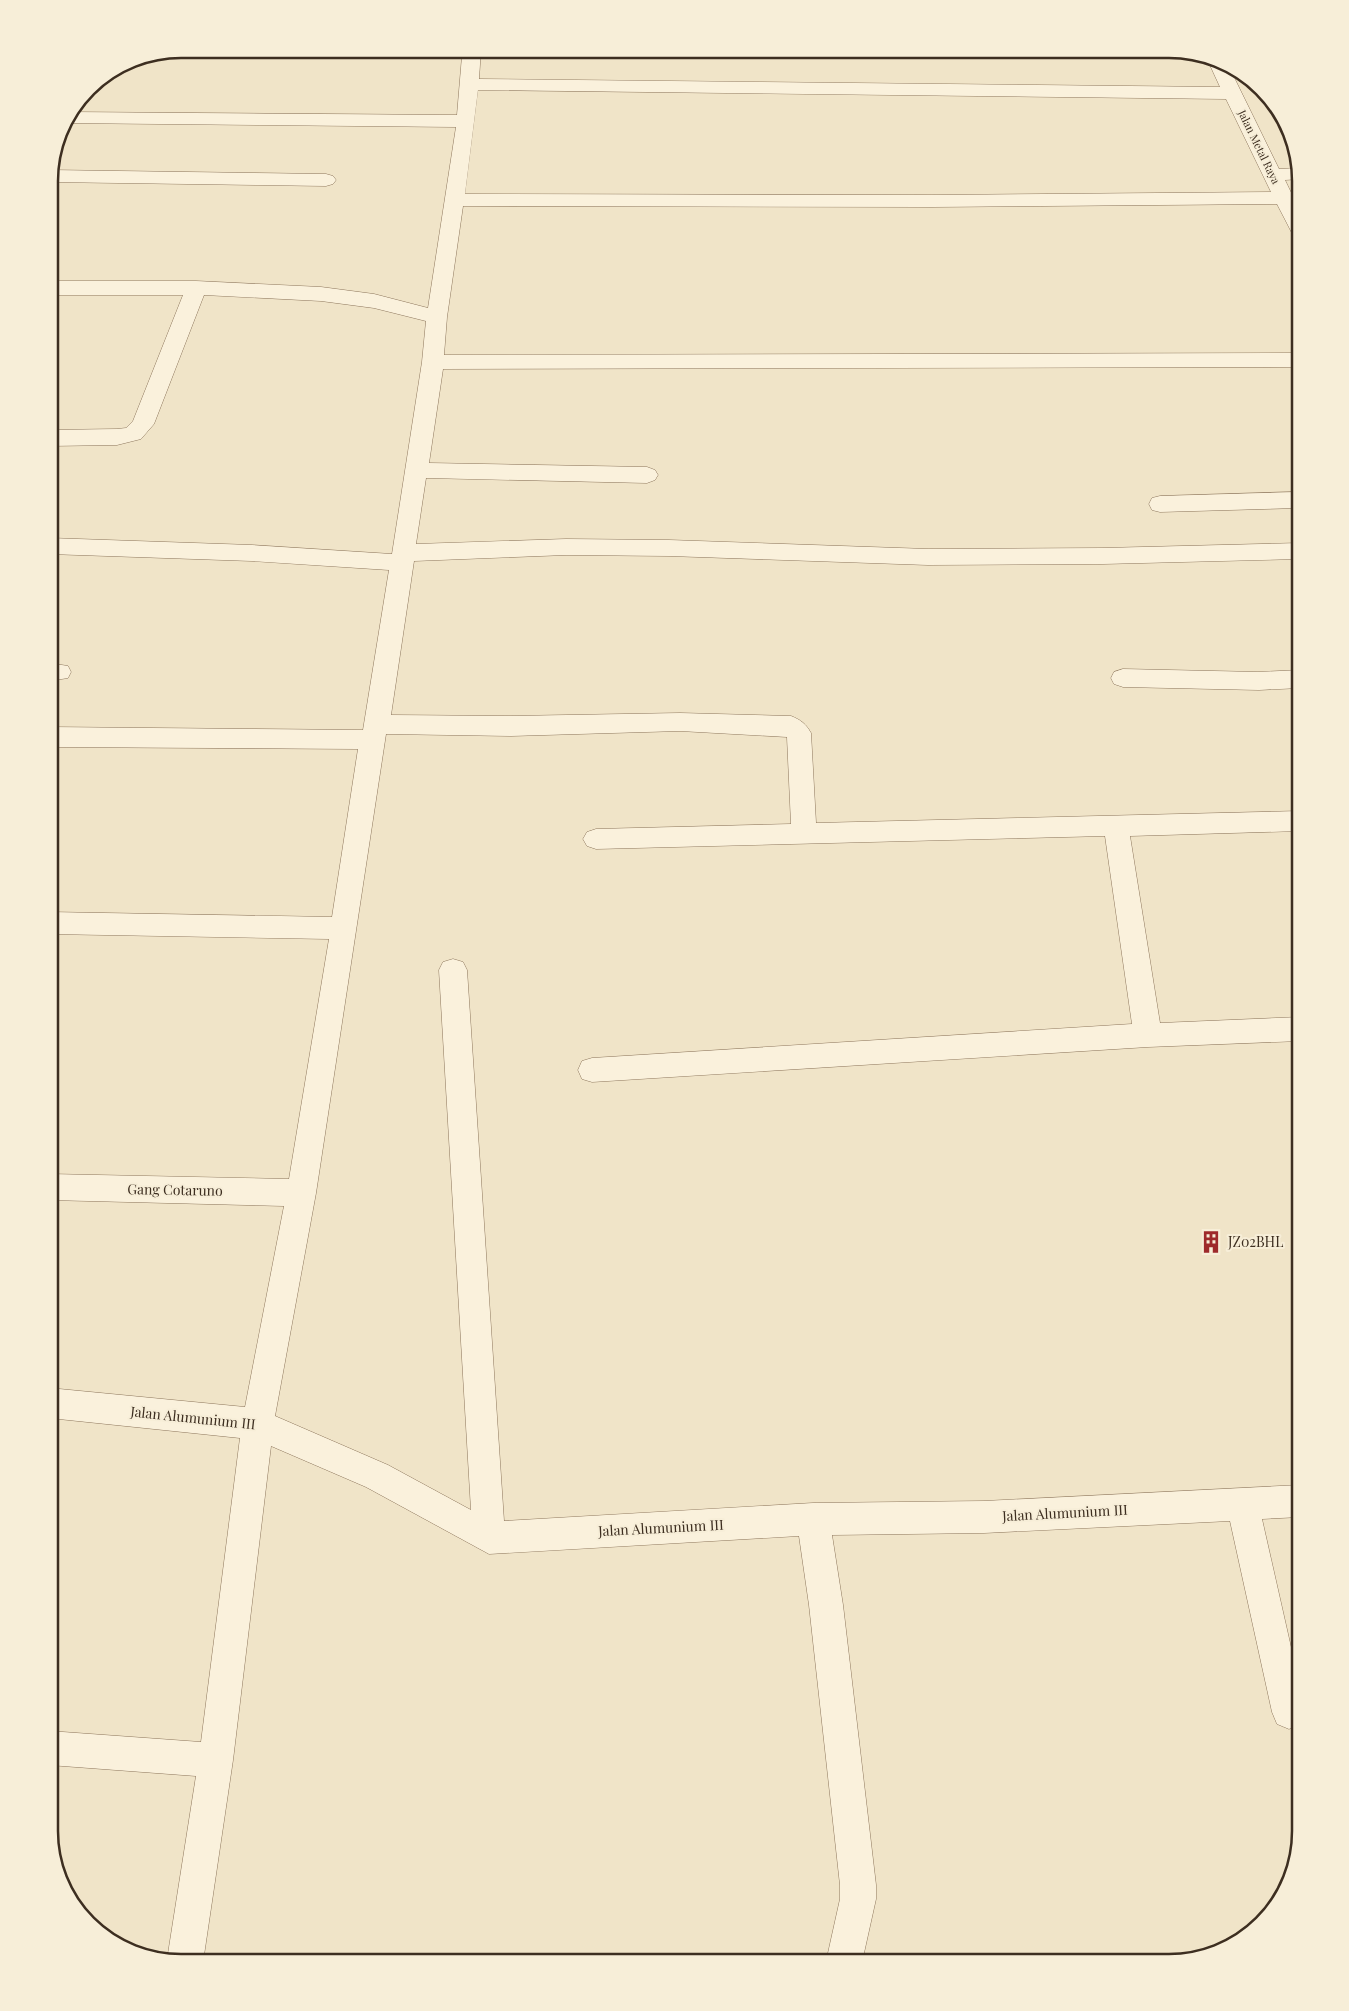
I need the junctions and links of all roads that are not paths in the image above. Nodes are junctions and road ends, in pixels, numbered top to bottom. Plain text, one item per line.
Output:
1 (471, 58) edge
2 (1221, 69) edge
3 (469, 84) junction
4 (1232, 93) junction
5 (75, 118) edge
6 (466, 121) junction
7 (1291, 175) edge
8 (58, 176) edge
9 (1273, 176) junction
10 (326, 180) dead end
11 (1284, 198) junction
12 (454, 200) junction
13 (1292, 214) edge
14 (58, 288) edge
15 (196, 288) junction
16 (437, 317) junction
17 (1292, 360) edge
18 (433, 362) junction
19 (58, 438) edge
20 (417, 470) junction
21 (647, 475) dead end
22 (1292, 500) edge
23 (1160, 504) dead end
24 (58, 546) edge
25 (1292, 551) edge
26 (403, 558) junction
27 (1123, 678) dead end
28 (1292, 679) edge
29 (374, 732) junction
30 (58, 737) edge
31 (1292, 821) edge
32 (1116, 826) junction
33 (804, 834) junction
34 (596, 839) dead end
35 (58, 923) edge
36 (344, 928) junction
37 (453, 970) dead end
38 (1292, 1029) edge
39 (1148, 1036) junction
40 (592, 1070) dead end
41 (58, 1187) edge
42 (302, 1193) junction
43 (58, 1404) edge
44 (258, 1424) junction
45 (1292, 1501) edge
46 (1242, 1504) junction
47 (814, 1519) junction
48 (489, 1538) junction
49 (1289, 1712) dead end
50 (58, 1749) edge
51 (216, 1760) junction
52 (186, 1953) edge
53 (846, 1954) edge

1 - 3 street
2 - 4 street, Jalan Metal Raya
3 - 4 street
3 - 6 street
4 - 9 street, Jalan Metal Raya
5 - 6 street
6 - 12 street
7 - 9 street
8 - 10 street
9 - 11 street, Jalan Metal Raya
11 - 12 street
11 - 13 street, Jalan Metal Raya
12 - 16 street
14 - 15 street
15 - 16 street
15 - 19 street
16 - 18 street
17 - 18 street
18 - 20 street
20 - 21 street
20 - 26 street
22 - 23 street
24 - 26 street
25 - 26 street
26 - 29 street
27 - 28 street
29 - 30 street
29 - 33 street
29 - 36 street
31 - 32 street
32 - 33 street
32 - 39 street
33 - 34 street
35 - 36 street
36 - 42 street
37 - 48 street
38 - 39 street
39 - 40 street
41 - 42 street, Gang Cotaruno
42 - 44 street
43 - 44 street, Jalan Alumunium III
44 - 48 street, Jalan Alumunium III
44 - 51 street
45 - 46 street, Jalan Alumunium III
46 - 47 street, Jalan Alumunium III
46 - 49 street
47 - 48 street, Jalan Alumunium III
47 - 53 street
50 - 51 street
51 - 52 street

